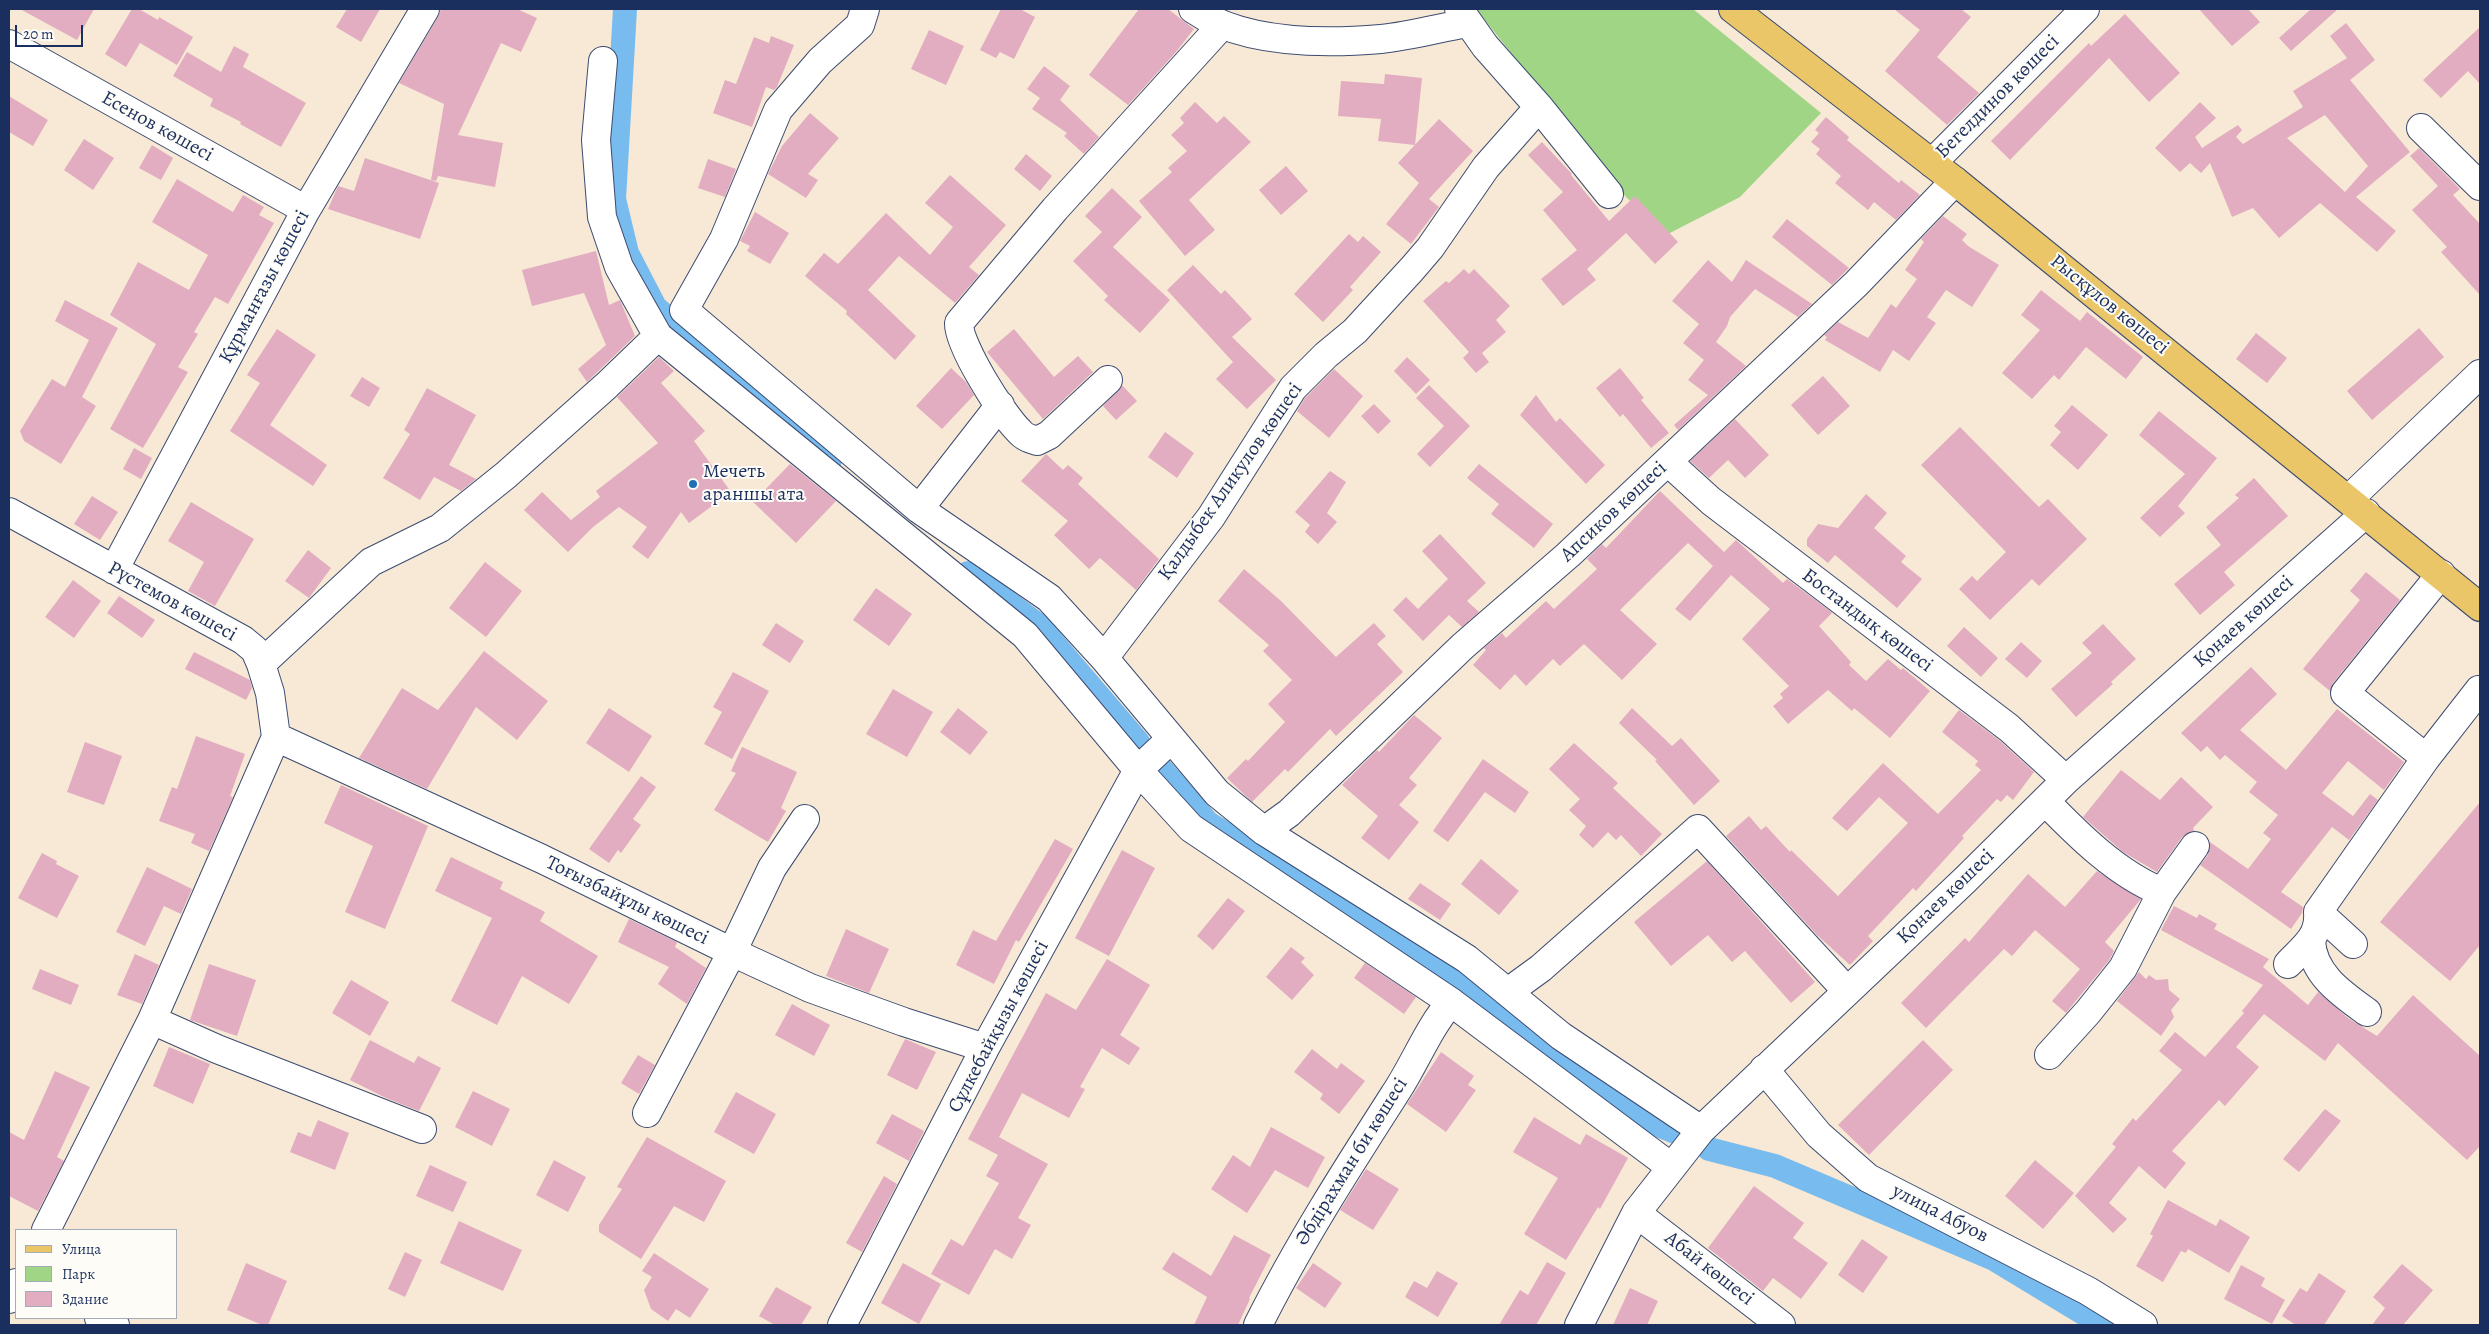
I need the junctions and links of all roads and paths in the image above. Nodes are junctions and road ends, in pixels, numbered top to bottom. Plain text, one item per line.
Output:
1 (425, 9) edge
2 (865, 9) edge
3 (1193, 9) edge
4 (1733, 9) edge
5 (2085, 9) edge
6 (1463, 16) edge
7 (1222, 25) junction
8 (9, 44) edge
9 (602, 61) dead end
10 (1539, 107) junction
11 (2421, 128) dead end
12 (1932, 163) junction
13 (1955, 181) junction
14 (2480, 186) edge
15 (1609, 194) dead end
16 (306, 210) junction
17 (658, 336) junction
18 (2480, 374) edge
19 (1108, 380) dead end
20 (1000, 405) junction
21 (1668, 462) junction
22 (2358, 506) junction
23 (919, 509) junction
24 (9, 512) edge
25 (114, 570) junction
26 (2440, 574) junction
27 (2480, 607) edge
28 (1104, 658) junction
29 (261, 664) junction
30 (2480, 690) edge
31 (276, 737) junction
32 (1171, 740) junction
33 (2426, 758) junction
34 (1138, 770) junction
35 (2066, 780) junction
36 (2045, 801) junction
37 (805, 819) dead end
38 (1264, 831) junction
39 (2194, 846) dead end
40 (2162, 892) junction
41 (2318, 912) junction
42 (2311, 940) junction
43 (2353, 944) dead end
44 (732, 952) junction
45 (2288, 964) dead end
46 (1847, 991) junction
47 (1508, 992) junction
48 (1451, 1002) junction
49 (2367, 1012) dead end
50 (152, 1020) junction
51 (985, 1048) junction
52 (2049, 1055) dead end
53 (1764, 1069) junction
54 (648, 1113) dead end
55 (422, 1129) dead end
56 (1701, 1130) junction
57 (1671, 1167) junction
58 (1636, 1213) junction
59 (47, 1229) edge
60 (15, 1284) edge
61 (9, 1299) edge
62 (100, 1319) edge
63 (114, 1325) edge
64 (842, 1325) edge
65 (1258, 1325) edge
66 (1579, 1325) edge
67 (1781, 1325) edge
68 (2143, 1325) edge

1 - 16 street, Құрманғазы көшесі
2 - 23 street
3 - 7 street
4 - 12 main road, Рысқұлов көшесі
5 - 12 street, Бегелдинов көшесі
6 - 7 street
6 - 10 street
7 - 20 street
8 - 16 street, Есенов көшесі
9 - 17 street
10 - 15 street
10 - 28 street, Қалдыбек Аликулов көшесі
11 - 14 street
12 - 13 main road, Рысқұлов көшесі
13 - 21 street, Апсиков көшесі
13 - 22 main road, Рысқұлов көшесі
16 - 25 street, Құрманғазы көшесі
17 - 29 street
17 - 34 street
18 - 22 street, Қонаев көшесі
19 - 20 street
20 - 23 street
21 - 35 street, Бостандық көшесі
21 - 38 street, Апсиков көшесі
22 - 26 main road, Рысқұлов көшесі
22 - 35 street, Қонаев көшесі
23 - 28 street
24 - 25 street, Рүстемов көшесі
25 - 29 street, Рүстемов көшесі
26 - 27 main road, Рысқұлов көшесі
26 - 33 street
28 - 32 street
29 - 31 street, Рүстемов көшесі
30 - 33 street
31 - 44 street, Тоғызбайұлы көшесі
31 - 50 street
32 - 34 street, Сұлкебайқызы көшесі
32 - 38 street
33 - 41 street
34 - 48 street
34 - 51 street, Сұлкебайқызы көшесі
35 - 36 street, Қонаев көшесі
36 - 40 street
36 - 46 street, Қонаев көшесі
37 - 44 street
38 - 47 street
39 - 40 street
40 - 52 street
41 - 42 street
41 - 43 street
42 - 45 street
42 - 49 street
44 - 51 street, Тоғызбайұлы көшесі
44 - 54 street
46 - 47 street
46 - 53 street, Қонаев көшесі
47 - 56 street
48 - 57 street
48 - 65 street, Әбдірахман би көшесі
50 - 55 street
50 - 59 street
51 - 64 street, Сұлкебайқызы көшесі
53 - 56 street, Қонаев көшесі
53 - 68 street, улица Абуов
56 - 57 street, Қонаев көшесі
57 - 58 street, Қонаев көшесі
58 - 66 street, Қонаев көшесі
58 - 67 street, Абай көшесі
60 - 61 street
62 - 63 street

